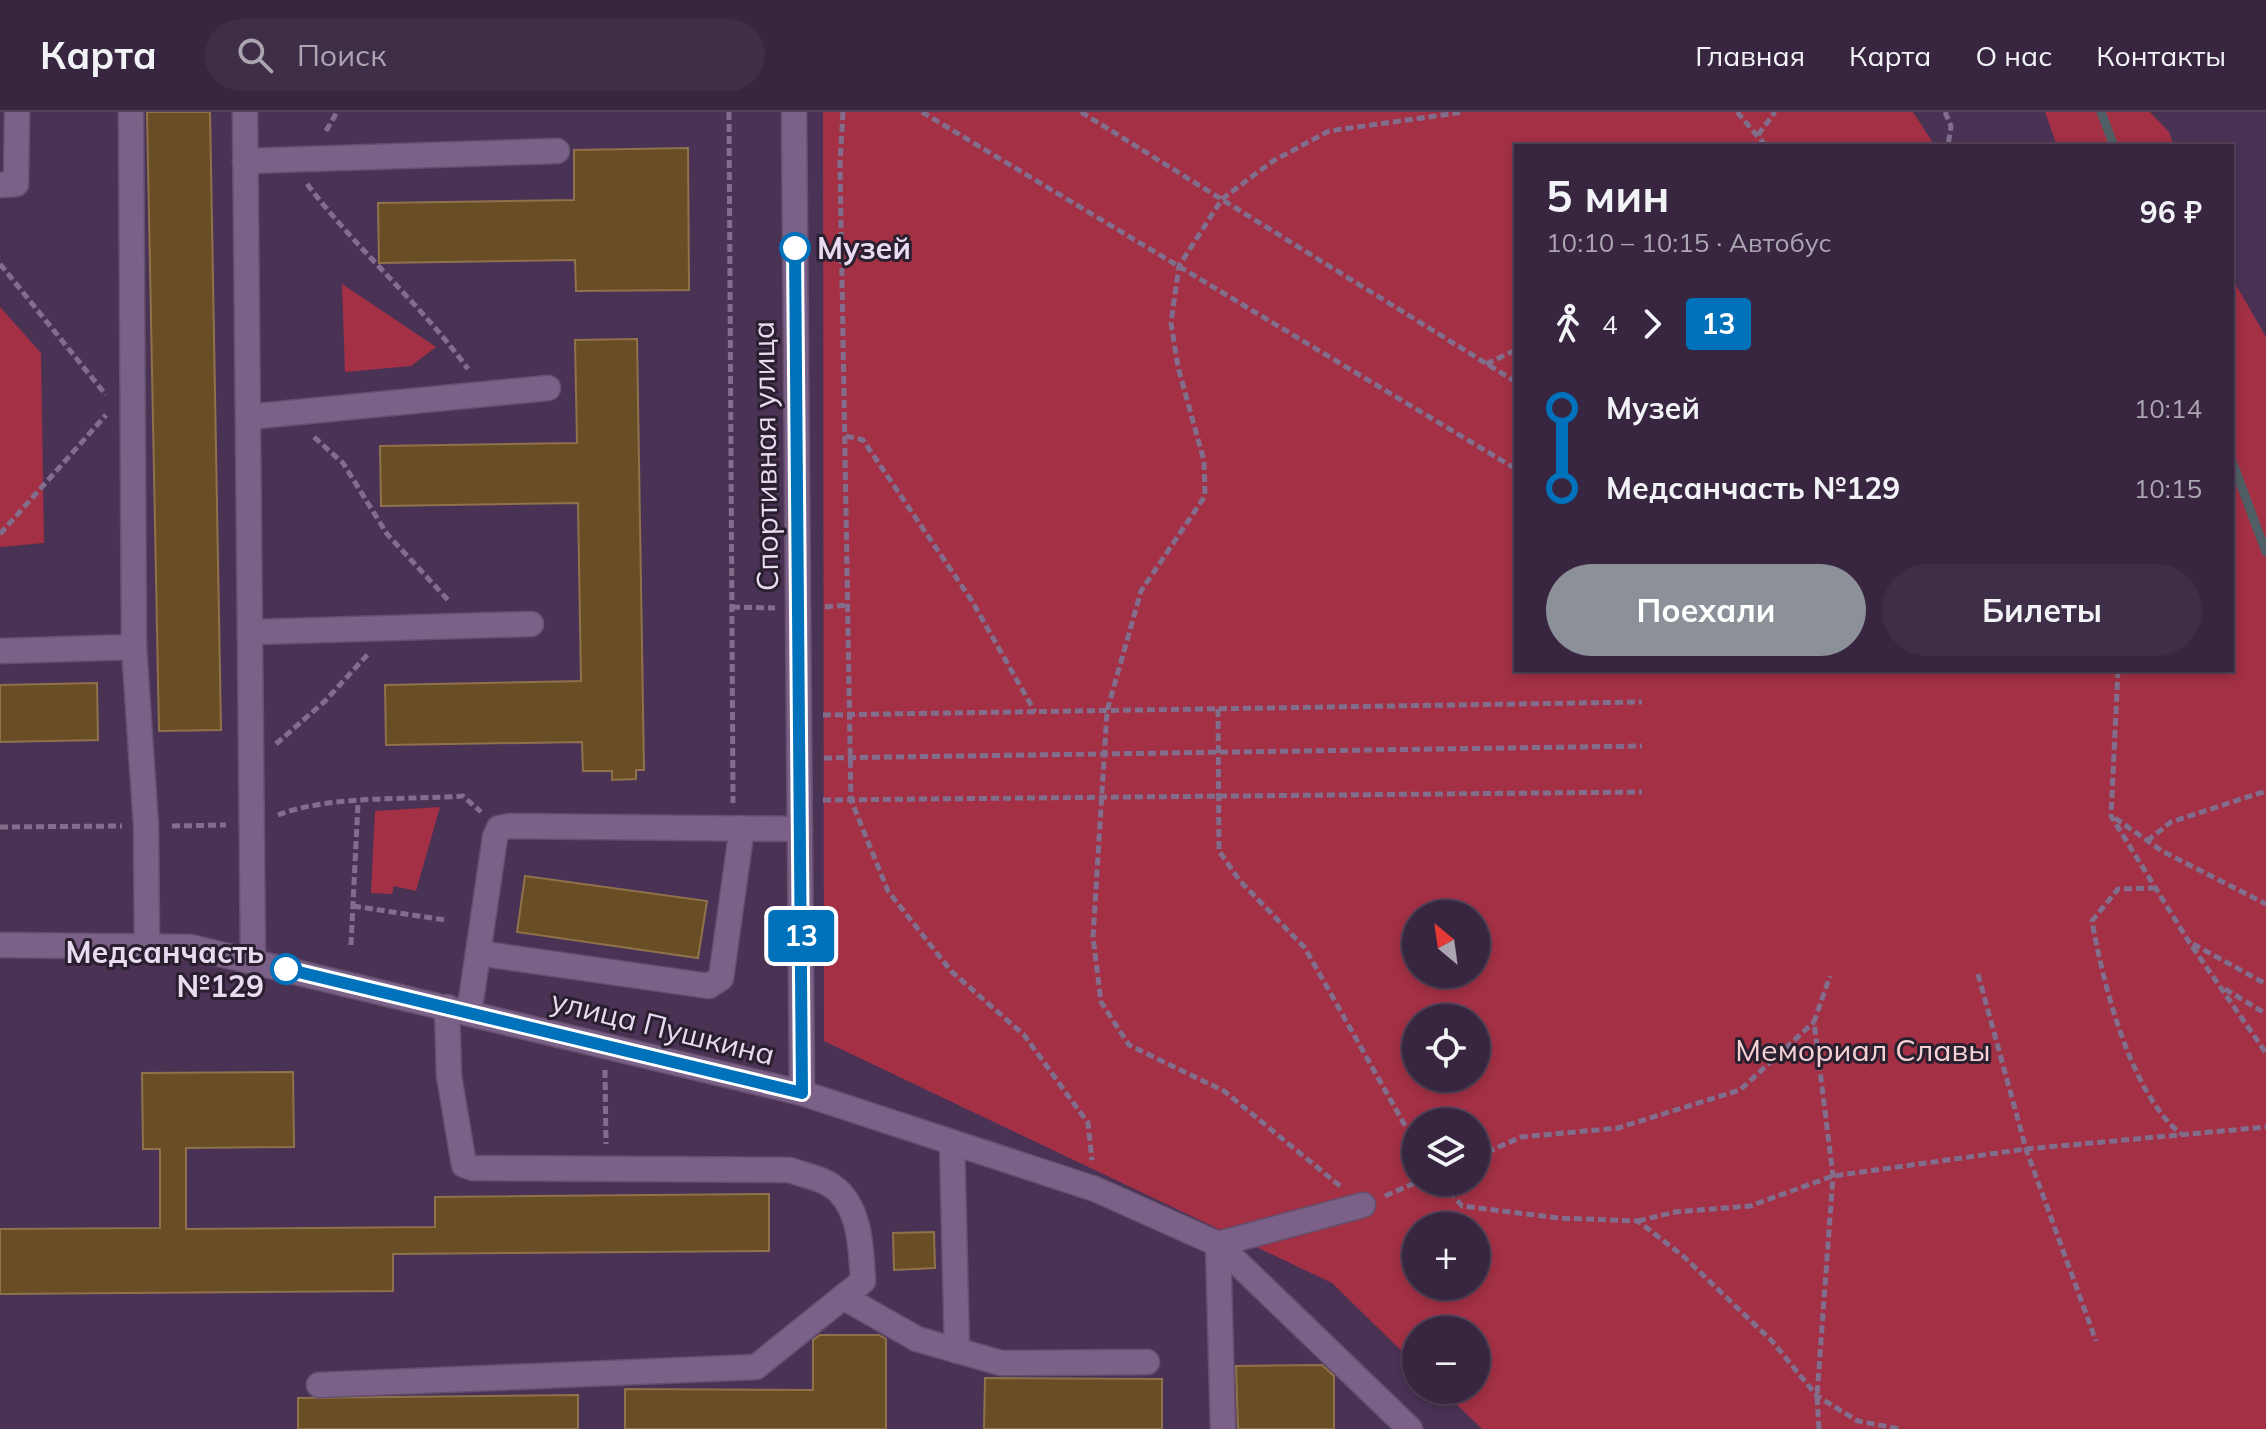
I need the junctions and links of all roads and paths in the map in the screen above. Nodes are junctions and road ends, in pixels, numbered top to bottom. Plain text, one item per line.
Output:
1 (17, 112) edge
2 (131, 112) edge
3 (245, 112) edge
4 (337, 112) edge
5 (729, 112) edge
6 (794, 112) edge
7 (843, 112) edge
8 (922, 112) edge
9 (1081, 112) edge
10 (1464, 112) edge
11 (1737, 112) edge
12 (1775, 112) edge
13 (1945, 112) edge
14 (1758, 135) junction
15 (1765, 144) edge
16 (1948, 144) edge
17 (557, 151) dead end
18 (288, 159) junction
19 (245, 161) junction
20 (0, 185) edge
21 (1222, 199) junction
22 (0, 264) edge
23 (1179, 266) junction
24 (1514, 351) edge
25 (1486, 364) junction
26 (1514, 381) edge
27 (548, 388) dead end
28 (486, 394) junction
29 (286, 413) junction
30 (248, 417) junction
31 (846, 436) junction
32 (1514, 468) edge
33 (0, 534) edge
34 (531, 624) dead end
35 (471, 626) junction
36 (392, 628) junction
37 (250, 632) junction
38 (134, 647) junction
39 (0, 651) edge
40 (2118, 672) edge
41 (1642, 702) dead end
42 (1218, 709) junction
43 (1107, 711) junction
44 (1035, 712) junction
45 (849, 715) junction
46 (799, 716) junction
47 (1642, 746) dead end
48 (1217, 752) junction
49 (1103, 754) junction
50 (799, 758) junction
51 (848, 758) junction
52 (251, 765) junction
53 (2266, 791) edge
54 (1642, 792) dead end
55 (1216, 796) junction
56 (1100, 797) junction
57 (800, 800) junction
58 (851, 800) junction
59 (358, 803) dead end
60 (746, 803) dead end
61 (2111, 816) junction
62 (742, 828) junction
63 (800, 829) junction
64 (2147, 841) junction
65 (2157, 888) junction
66 (2266, 904) edge
67 (353, 906) junction
68 (445, 920) dead end
69 (2189, 942) junction
70 (0, 945) edge
71 (351, 945) dead end
72 (147, 947) junction
73 (478, 953) junction
74 (253, 961) junction
75 (1978, 974) dead end
76 (1830, 976) dead end
77 (2266, 984) edge
78 (2221, 986) junction
79 (458, 1010) junction
80 (2266, 1014) edge
81 (1814, 1022) junction
82 (2266, 1053) edge
83 (802, 1093) junction
84 (605, 1099) dead end
85 (1402, 1120) edge
86 (2266, 1127) edge
87 (2183, 1134) junction
88 (952, 1142) junction
89 (2026, 1149) junction
90 (1490, 1151) edge
91 (606, 1169) junction
92 (1833, 1176) junction
93 (1095, 1189) junction
94 (1454, 1196) edge
95 (1363, 1205) joint
96 (1638, 1221) junction
97 (1218, 1244) junction
98 (843, 1297) junction
99 (2096, 1341) dead end
100 (957, 1351) junction
101 (1147, 1362) dead end
102 (319, 1385) dead end
103 (1817, 1396) junction
104 (1223, 1429) edge
105 (1410, 1429) edge
106 (1819, 1429) edge
107 (1900, 1429) edge

1 - 20 street
2 - 38 street
3 - 19 street
4 - 18 path
5 - 60 path
6 - 46 street, Спортивная улица
7 - 31 path
8 - 23 path
9 - 21 path
10 - 21 path
11 - 14 path
12 - 14 path
13 - 16 path
14 - 15 path
17 - 18 street
18 - 19 street
18 - 28 path
19 - 30 street
21 - 23 path
21 - 25 path
22 - 33 path
23 - 32 path
23 - 43 path
24 - 25 path
25 - 26 path
27 - 28 street
28 - 29 street
29 - 30 street
29 - 35 path
30 - 37 street
31 - 44 path
31 - 45 path
34 - 35 street
35 - 36 street
36 - 37 street
36 - 52 path
37 - 52 street
38 - 39 street
38 - 72 street
40 - 61 path
41 - 42 path
42 - 43 path
42 - 48 path
43 - 44 path
43 - 49 path
44 - 45 path
45 - 46 path
45 - 51 path
46 - 50 street, Спортивная улица
47 - 48 path
48 - 49 path
48 - 55 path
49 - 51 path
49 - 56 path
50 - 51 path
50 - 57 street, Спортивная улица
51 - 58 path
52 - 74 street
53 - 64 path
54 - 55 path
55 - 56 path
55 - 85 path
56 - 58 path
56 - 95 path
57 - 58 path
57 - 63 street, Спортивная улица
58 - 93 path
59 - 67 path
61 - 64 path
61 - 65 path
62 - 63 street
62 - 73 street
62 - 73 street
63 - 83 street, Спортивная улица
64 - 66 path
65 - 69 path
65 - 87 path
67 - 68 path
67 - 71 path
69 - 77 path
69 - 78 path
70 - 72 street, улица Пушкина
72 - 74 street, улица Пушкина
73 - 79 street
74 - 79 street, улица Пушкина
75 - 89 path
76 - 81 path
78 - 80 path
78 - 82 path
79 - 83 street, улица Пушкина
79 - 91 street
81 - 90 path
81 - 92 path
83 - 88 street, улица Пушкина
84 - 91 path
86 - 87 path
87 - 89 path
88 - 93 street, улица Пушкина
88 - 100 street
89 - 92 path
89 - 99 path
91 - 98 street
92 - 96 path
92 - 103 path
93 - 97 street, улица Пушкина
94 - 96 path
95 - 97 street
96 - 103 path
97 - 104 street
97 - 105 street, улица Пушкина
98 - 100 street
98 - 102 street
100 - 101 street
103 - 106 path
103 - 107 path

